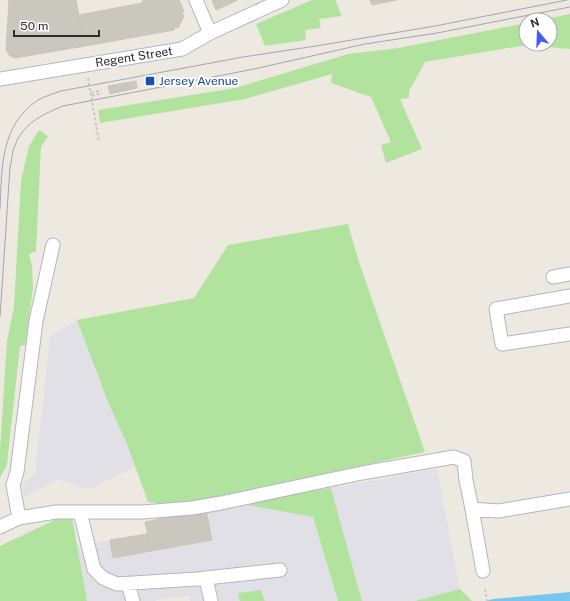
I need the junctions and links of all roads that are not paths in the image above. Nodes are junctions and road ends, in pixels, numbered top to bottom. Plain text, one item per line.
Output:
1 (196, 0) edge
2 (282, 0) edge
3 (210, 33) junction
4 (0, 79) edge
5 (53, 245) dead end
6 (570, 274) edge
7 (553, 277) dead end
8 (570, 296) edge
9 (570, 334) edge
10 (570, 498) edge
11 (472, 508) junction
12 (80, 512) junction
13 (19, 518) junction
14 (0, 527) edge
15 (280, 570) dead end
16 (484, 570) dead end
17 (206, 578) junction
18 (128, 584) junction
19 (133, 601) edge
20 (211, 601) edge

1 - 3 street
2 - 3 street, Regent Street
3 - 4 street, Regent Street
5 - 13 street
6 - 7 street
8 - 9 street
10 - 11 street
11 - 12 street
11 - 16 street
12 - 13 street
12 - 18 street
13 - 14 street
15 - 17 street
17 - 18 street
17 - 20 street
18 - 19 street

